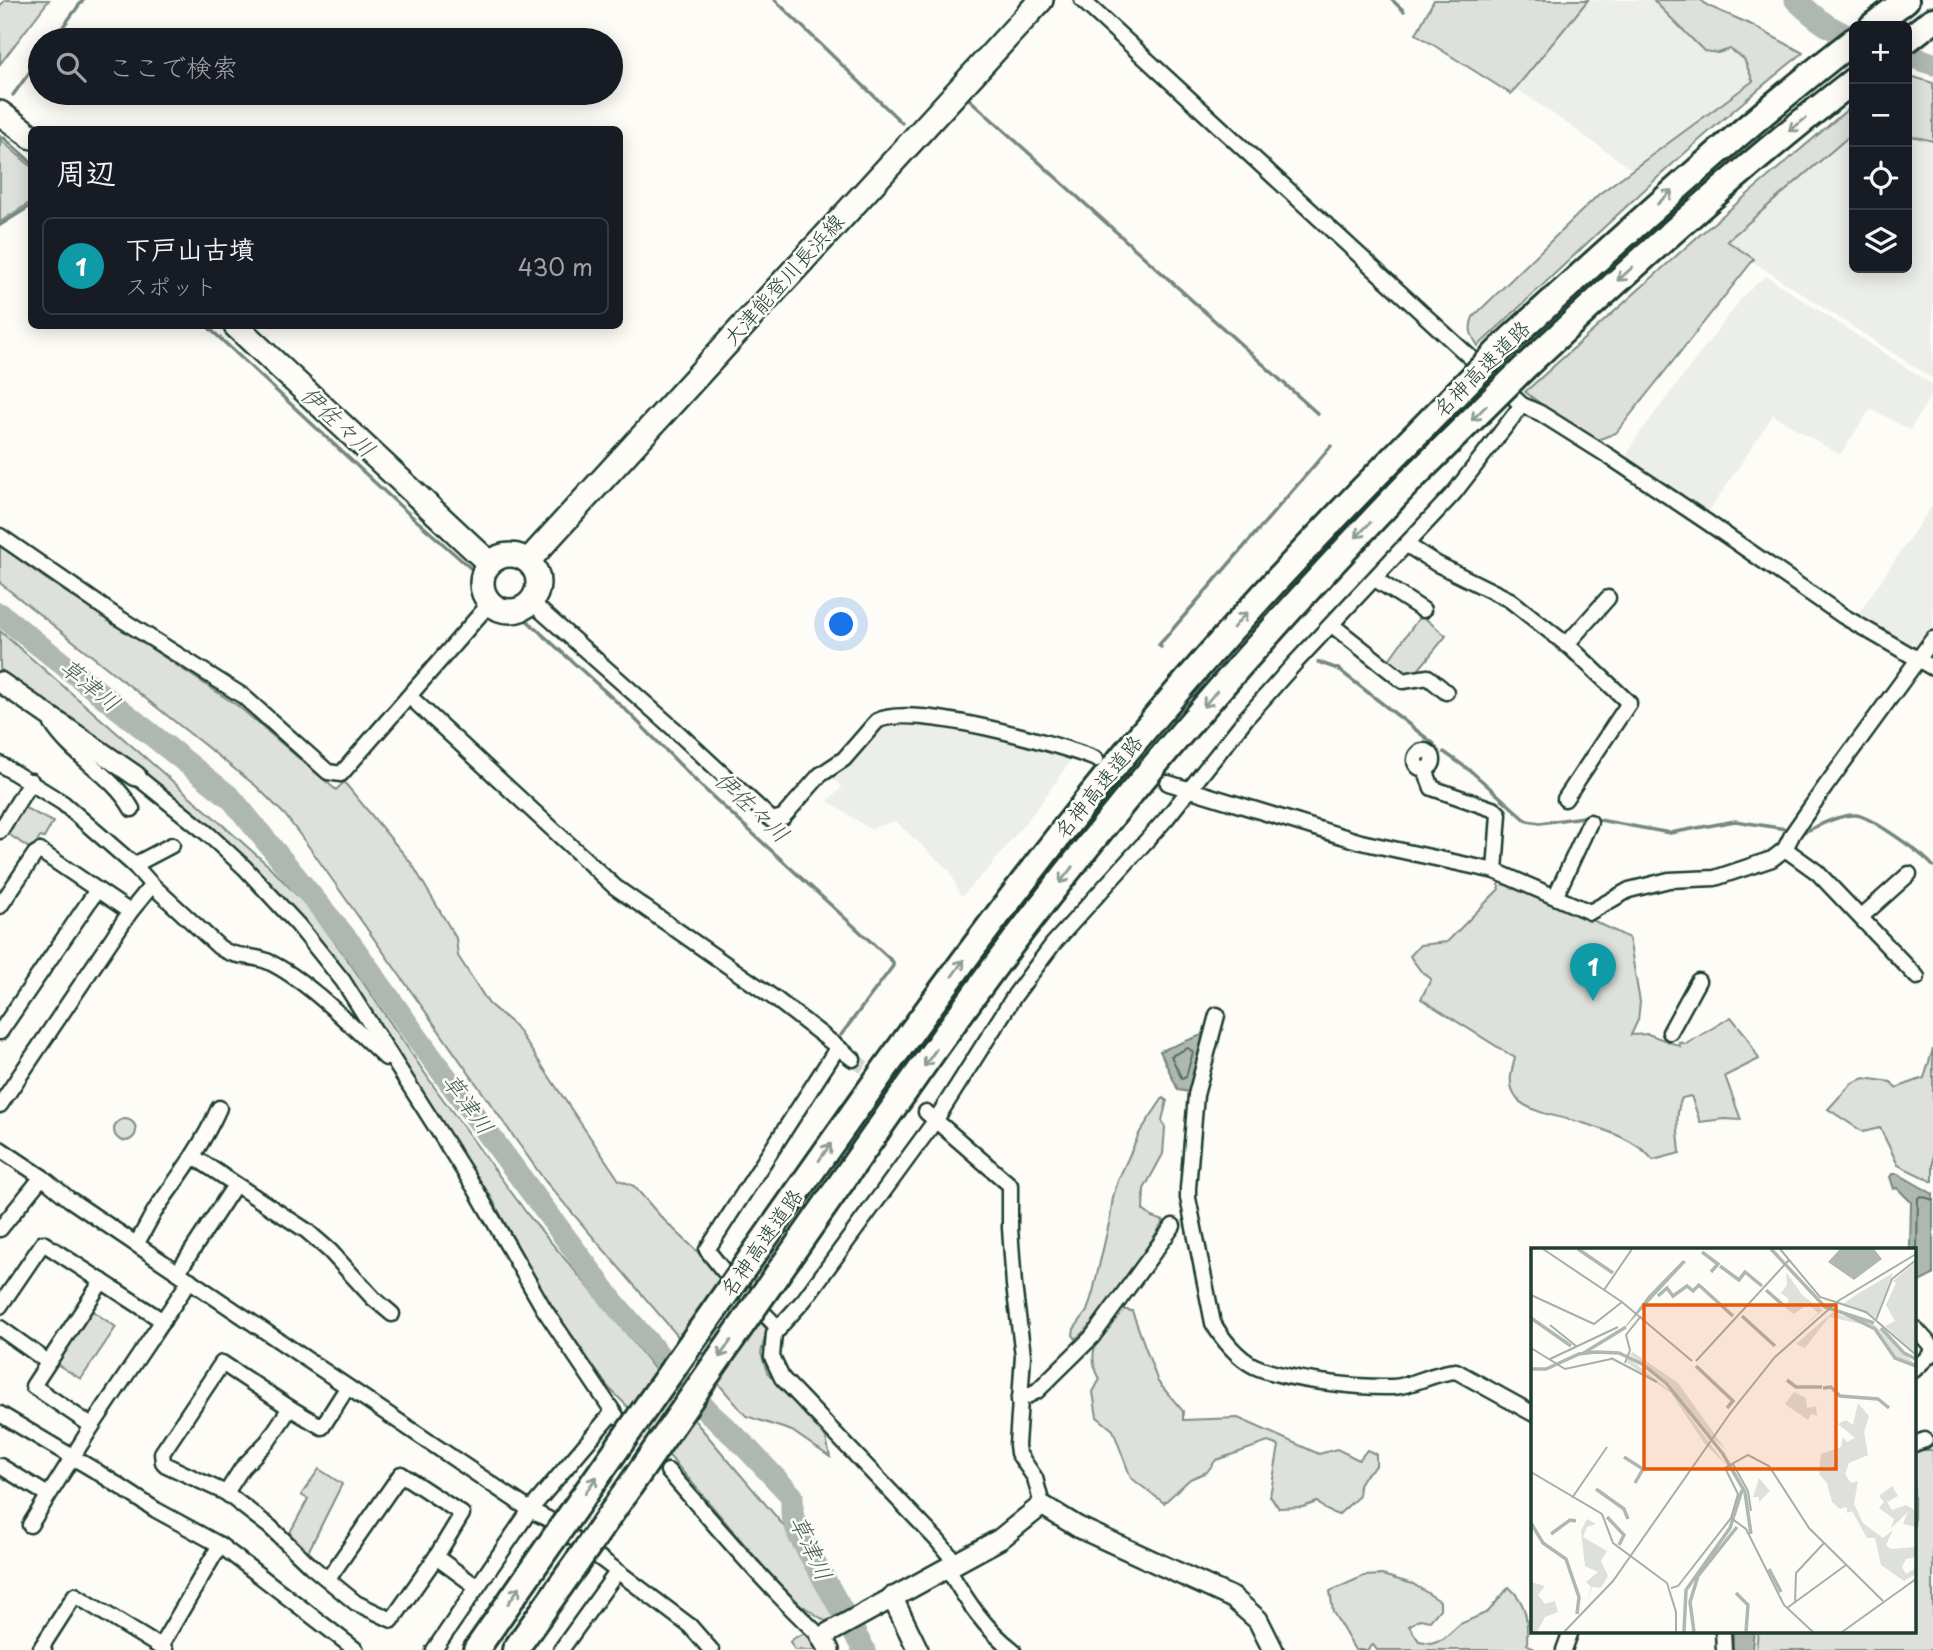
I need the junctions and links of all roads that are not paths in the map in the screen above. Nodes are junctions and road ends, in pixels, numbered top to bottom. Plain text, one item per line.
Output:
1 (1041, 0) edge
2 (1082, 0) edge
3 (1906, 0) edge
4 (1933, 20) edge
5 (1879, 21) edge
6 (1912, 36) edge
7 (1849, 44) edge
8 (1849, 84) edge
9 (0, 113) edge
10 (28, 134) edge
11 (239, 329) edge
12 (1522, 405) junction
13 (0, 536) edge
14 (1407, 545) junction
15 (528, 561) junction
16 (489, 563) junction
17 (1375, 579) junction
18 (1608, 598) dead end
19 (531, 602) junction
20 (490, 603) junction
21 (1423, 610) dead end
22 (1332, 625) junction
23 (1933, 639) edge
24 (1566, 645) junction
25 (1918, 661) junction
26 (1933, 668) edge
27 (0, 682) edge
28 (1446, 692) dead end
29 (410, 697) junction
30 (47, 716) junction
31 (1096, 759) tunnel mouth
32 (0, 764) edge
33 (1425, 769) dead end
34 (136, 776) joint
35 (31, 781) junction
36 (1168, 783) tunnel mouth
37 (1191, 789) junction
38 (1565, 799) dead end
39 (132, 809) dead end
40 (3, 821) edge
41 (1590, 822) dead end
42 (172, 845) dead end
43 (1785, 849) junction
44 (134, 865) junction
45 (1495, 871) junction
46 (1909, 874) dead end
47 (152, 885) junction
48 (97, 890) junction
49 (1556, 895) junction
50 (0, 906) edge
51 (130, 912) junction
52 (1861, 917) junction
53 (1917, 977) dead end
54 (1698, 982) dead end
55 (1217, 1015) dead end
56 (0, 1032) edge
57 (1670, 1032) dead end
58 (838, 1047) junction
59 (853, 1059) tunnel mouth
60 (399, 1070) junction
61 (0, 1103) edge
62 (219, 1108) dead end
63 (930, 1116) junction
64 (0, 1149) edge
65 (194, 1157) junction
66 (42, 1177) junction
67 (234, 1185) junction
68 (1173, 1226) dead end
69 (0, 1229) edge
70 (136, 1244) junction
71 (184, 1276) junction
72 (102, 1281) junction
73 (0, 1306) edge
74 (392, 1314) dead end
75 (163, 1321) junction
76 (0, 1328) edge
77 (779, 1329) junction
78 (1916, 1329) dead end
79 (1933, 1350) edge
80 (48, 1362) junction
81 (1916, 1368) edge
82 (347, 1388) junction
83 (1019, 1399) junction
84 (290, 1408) junction
85 (1531, 1412) edge
86 (0, 1415) edge
87 (92, 1426) junction
88 (72, 1457) junction
89 (0, 1466) edge
90 (668, 1471) tunnel mouth
91 (226, 1493) junction
92 (48, 1495) junction
93 (1042, 1505) junction
94 (530, 1510) junction
95 (30, 1525) dead end
96 (220, 1545) junction
97 (436, 1557) junction
98 (948, 1568) junction
99 (617, 1572) junction
100 (328, 1578) junction
101 (477, 1587) junction
102 (894, 1597) junction
103 (1571, 1632) edge
104 (1723, 1632) edge
105 (828, 1639) edge
106 (162, 1648) edge
107 (44, 1650) edge
108 (356, 1650) edge
109 (434, 1650) edge
110 (476, 1650) edge
111 (515, 1650) edge
112 (561, 1650) edge
113 (711, 1650) edge
114 (918, 1650) edge
115 (1013, 1650) edge
116 (1273, 1650) edge
117 (1564, 1650) edge
118 (1724, 1650) edge

1 - 15 main road, 大津能登川長浜線
2 - 12 street
3 - 5 highway
4 - 6 highway
110 -> 7 highway, 名神高速道路, bridge
8 -> 111 highway, 名神高速道路, bridge
9 - 10 main road
11 - 16 main road
12 - 14 street
12 - 25 street
13 - 29 street
14 - 17 street
14 - 24 street
15 - 16 main road
15 - 19 main road
16 - 20 main road
17 - 21 street
17 - 22 street
18 - 24 street
19 - 20 main road
19 - 31 street
20 - 29 street
22 - 28 street
22 - 37 street
23 - 25 street
24 - 38 street
25 - 26 street
25 - 43 street
27 - 30 street
29 - 58 street
30 - 34 street
30 - 39 street
32 - 35 street
33 - 45 street
34 - 60 street
35 - 40 street
35 - 44 street
36 - 37 street
37 - 45 street
37 - 63 street
41 - 49 street
42 - 44 street
43 - 49 street
43 - 52 street
44 - 47 street
45 - 49 street
46 - 52 street
47 - 51 street
47 - 60 street
48 - 50 street
48 - 51 street
48 - 56 street
51 - 61 street
52 - 53 street
54 - 57 street
55 - 85 street
58 - 59 street
58 - 77 street
60 - 94 street
62 - 65 street
63 - 77 street
63 - 83 street
64 - 66 street
65 - 67 street
65 - 70 street
66 - 69 street
66 - 70 street
67 - 71 street
67 - 74 street
68 - 83 street
70 - 71 street
71 - 75 street
71 - 82 street
72 - 73 street
72 - 75 street
72 - 80 street
75 - 87 street
76 - 80 street
77 - 98 street
78 - 79 street
79 - 81 street
80 - 87 street
82 - 84 street
82 - 94 street
83 - 93 street
84 - 91 street
84 - 91 street
86 - 88 street
87 - 88 street
88 - 92 street
88 - 96 street
89 - 92 street
90 - 105 street
91 - 100 street
92 - 95 street
93 - 98 street
93 - 116 street
94 - 99 street
94 - 101 street
96 - 106 street
96 - 108 street
97 - 100 street
97 - 100 street
97 - 101 street
98 - 102 street
98 - 115 street
99 - 112 street
99 - 113 street
101 - 109 street
102 - 105 street
102 - 114 street
103 - 117 street
104 - 118 street
106 - 107 street

